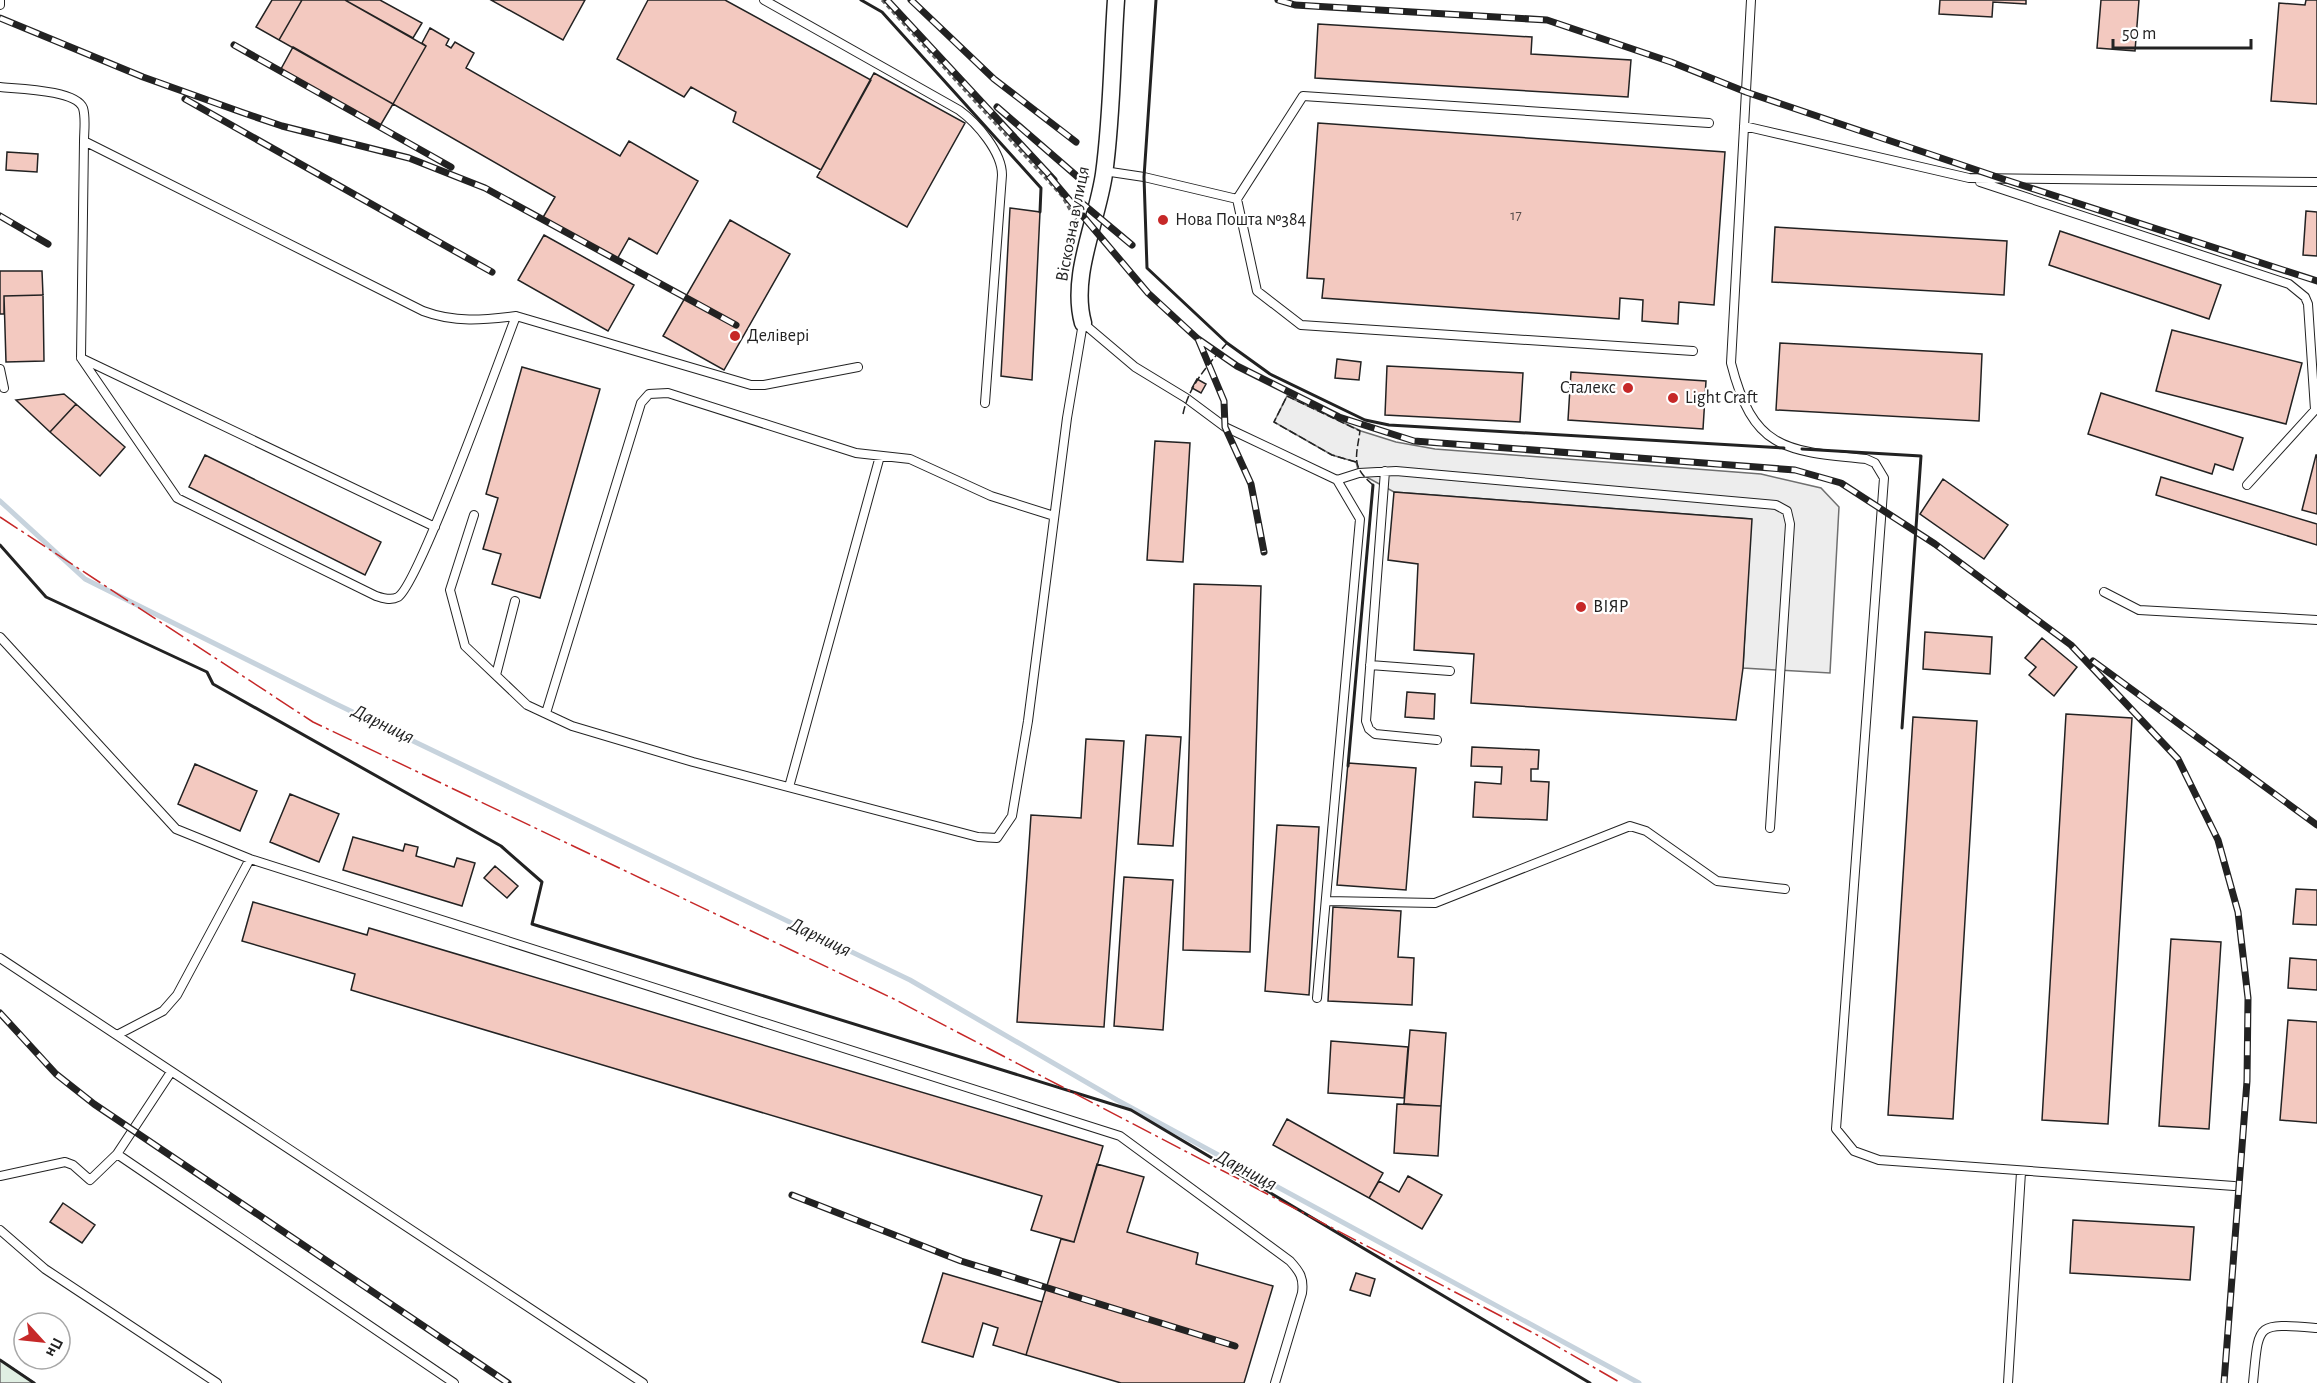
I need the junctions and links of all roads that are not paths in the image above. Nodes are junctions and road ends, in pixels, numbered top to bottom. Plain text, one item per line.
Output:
1 (0, 0) edge
2 (764, 0) edge
3 (1116, 0) edge
4 (1751, 0) edge
5 (0, 5) edge
6 (0, 87) edge
7 (1709, 123) dead end
8 (1744, 126) junction
9 (84, 141) junction
10 (1104, 171) junction
11 (1969, 178) junction
12 (2317, 182) edge
13 (1237, 199) junction
14 (516, 316) junction
15 (1083, 323) junction
16 (1693, 351) dead end
17 (81, 358) junction
18 (858, 367) dead end
19 (0, 369) edge
20 (4, 388) dead end
21 (985, 403) dead end
22 (2316, 410) edge
23 (880, 456) junction
24 (1385, 471) junction
25 (1337, 480) junction
26 (2247, 485) dead end
27 (474, 516) dead end
28 (1054, 516) junction
29 (435, 527) junction
30 (2104, 592) dead end
31 (515, 601) dead end
32 (2317, 620) edge
33 (0, 637) edge
34 (1370, 665) junction
35 (1450, 671) dead end
36 (496, 675) junction
37 (546, 714) junction
38 (1437, 740) dead end
39 (789, 787) junction
40 (1770, 828) dead end
41 (249, 859) junction
42 (1785, 889) dead end
43 (1326, 901) junction
44 (0, 958) edge
45 (1317, 998) dead end
46 (117, 1035) junction
47 (171, 1072) junction
48 (117, 1154) junction
49 (2021, 1172) junction
50 (0, 1176) edge
51 (2234, 1186) dead end
52 (0, 1230) edge
53 (2317, 1328) edge
54 (218, 1383) edge
55 (454, 1383) edge
56 (643, 1383) edge
57 (1275, 1383) edge
58 (2008, 1383) edge
59 (2253, 1383) edge

1 - 5 lane
2 - 21 lane
3 - 10 street, Віскозна вулиця
4 - 8 lane
6 - 9 lane
7 - 13 lane
8 - 11 lane
8 - 49 lane
9 - 14 lane
9 - 17 lane
10 - 13 lane
10 - 15 street, Віскозна вулиця
11 - 12 lane
11 - 22 lane
13 - 16 lane
14 - 18 lane
14 - 29 lane
15 - 25 lane
15 - 28 lane, Віскозна вулиця
17 - 29 lane
17 - 29 lane
19 - 20 lane
22 - 26 lane
23 - 28 lane
23 - 37 lane
23 - 39 lane
24 - 25 lane
24 - 34 lane
24 - 40 lane
25 - 43 lane
27 - 36 lane
28 - 39 lane, Віскозна вулиця
30 - 32 lane
31 - 36 lane
33 - 41 lane
34 - 35 lane
34 - 38 lane
36 - 37 lane
37 - 39 lane
41 - 46 lane
41 - 57 lane
42 - 43 lane
43 - 45 lane
44 - 46 lane
46 - 47 lane
47 - 48 lane
47 - 56 lane
48 - 50 lane
48 - 55 lane
49 - 51 lane
49 - 58 lane
52 - 54 lane
53 - 59 lane

